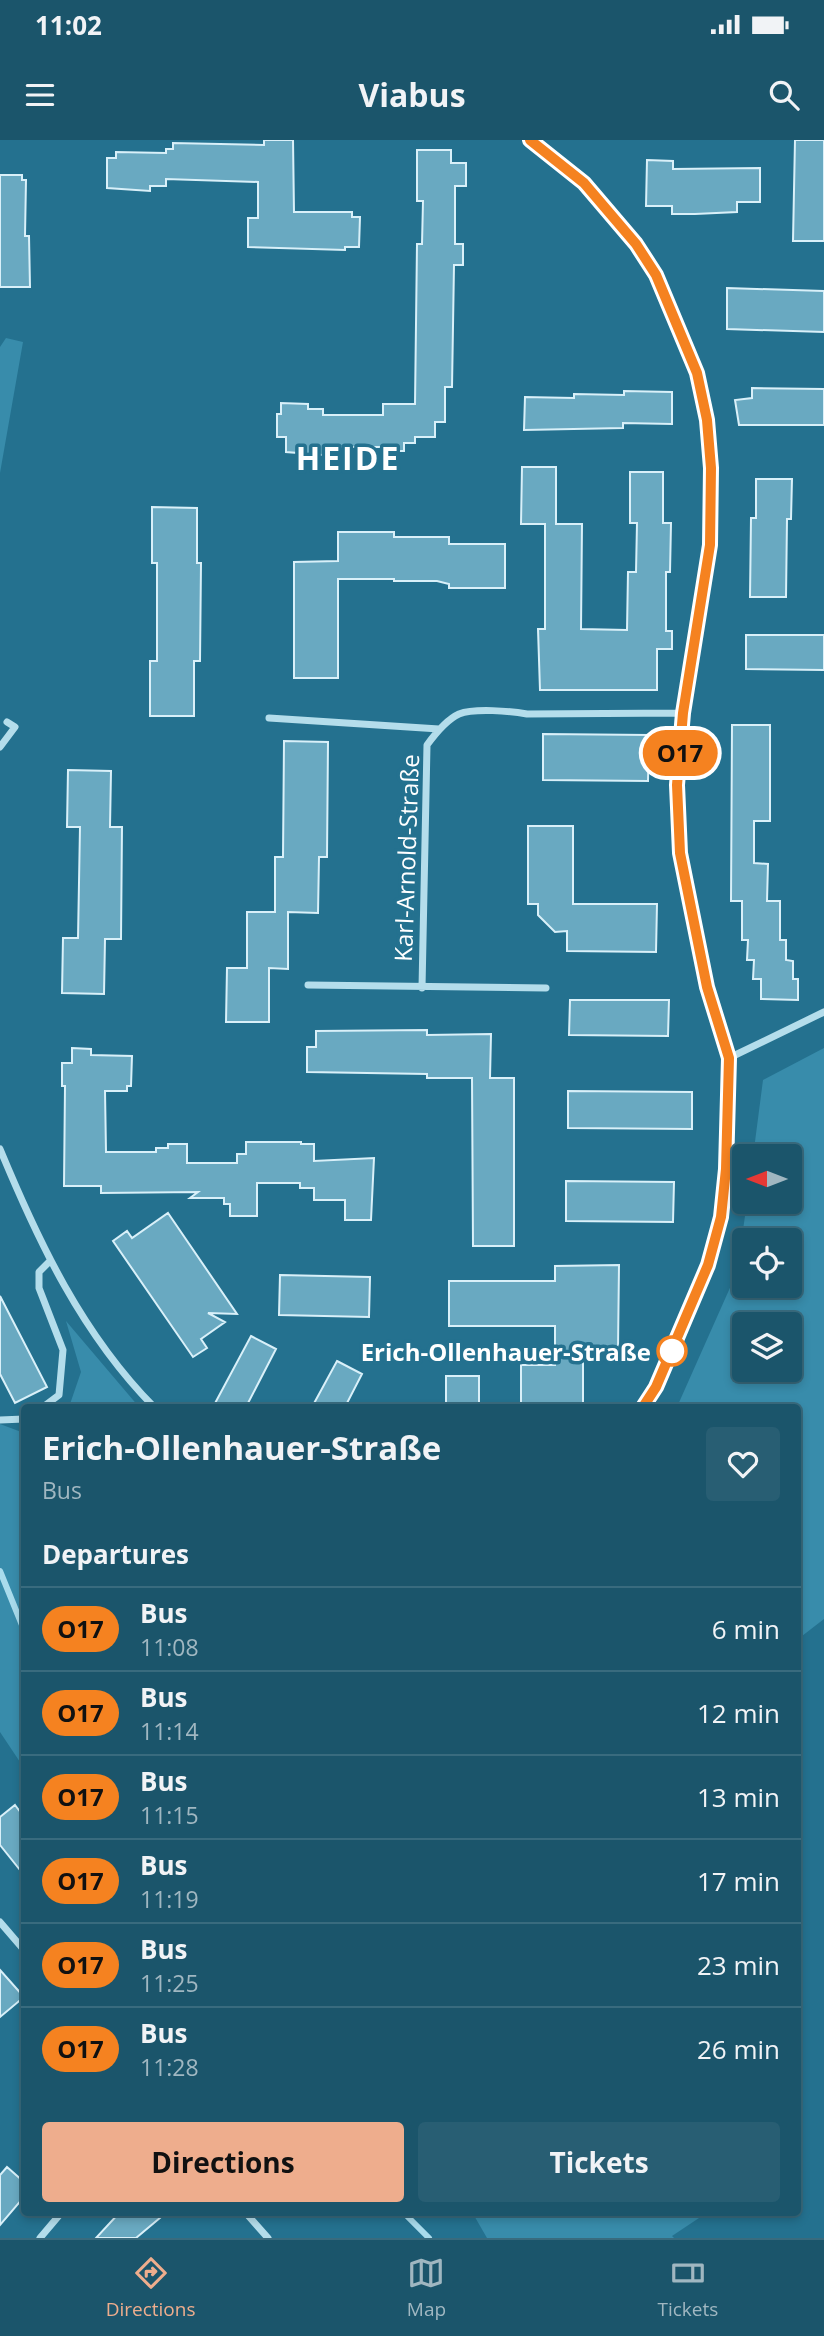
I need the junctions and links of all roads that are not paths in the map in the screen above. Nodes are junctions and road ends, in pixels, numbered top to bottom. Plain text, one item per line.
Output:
1 (530, 140) edge
2 (683, 713) junction
3 (269, 718) dead end
4 (7, 722) dead end
5 (439, 729) junction
6 (0, 747) edge
7 (308, 985) dead end
8 (422, 988) junction
9 (546, 988) dead end
10 (824, 1012) edge
11 (729, 1058) junction
12 (0, 1149) edge
13 (50, 1261) junction
14 (47, 1404) edge
15 (150, 1404) edge
16 (645, 1404) edge
17 (21, 1419) edge
18 (0, 1420) edge
19 (0, 1922) edge
20 (21, 1946) edge
21 (59, 2216) edge
22 (249, 2216) edge
23 (40, 2238) edge
24 (268, 2238) edge

1 - 2 street
2 - 5 street, Karl-Arnold-Straße
2 - 11 street
3 - 5 street
4 - 6 street
5 - 8 street, Karl-Arnold-Straße
7 - 8 street, Karl-Arnold-Straße
8 - 9 street, Karl-Arnold-Straße
10 - 11 street
11 - 16 street
12 - 13 street
13 - 14 street
13 - 15 street
17 - 18 street
19 - 20 street
21 - 23 street
22 - 24 street

